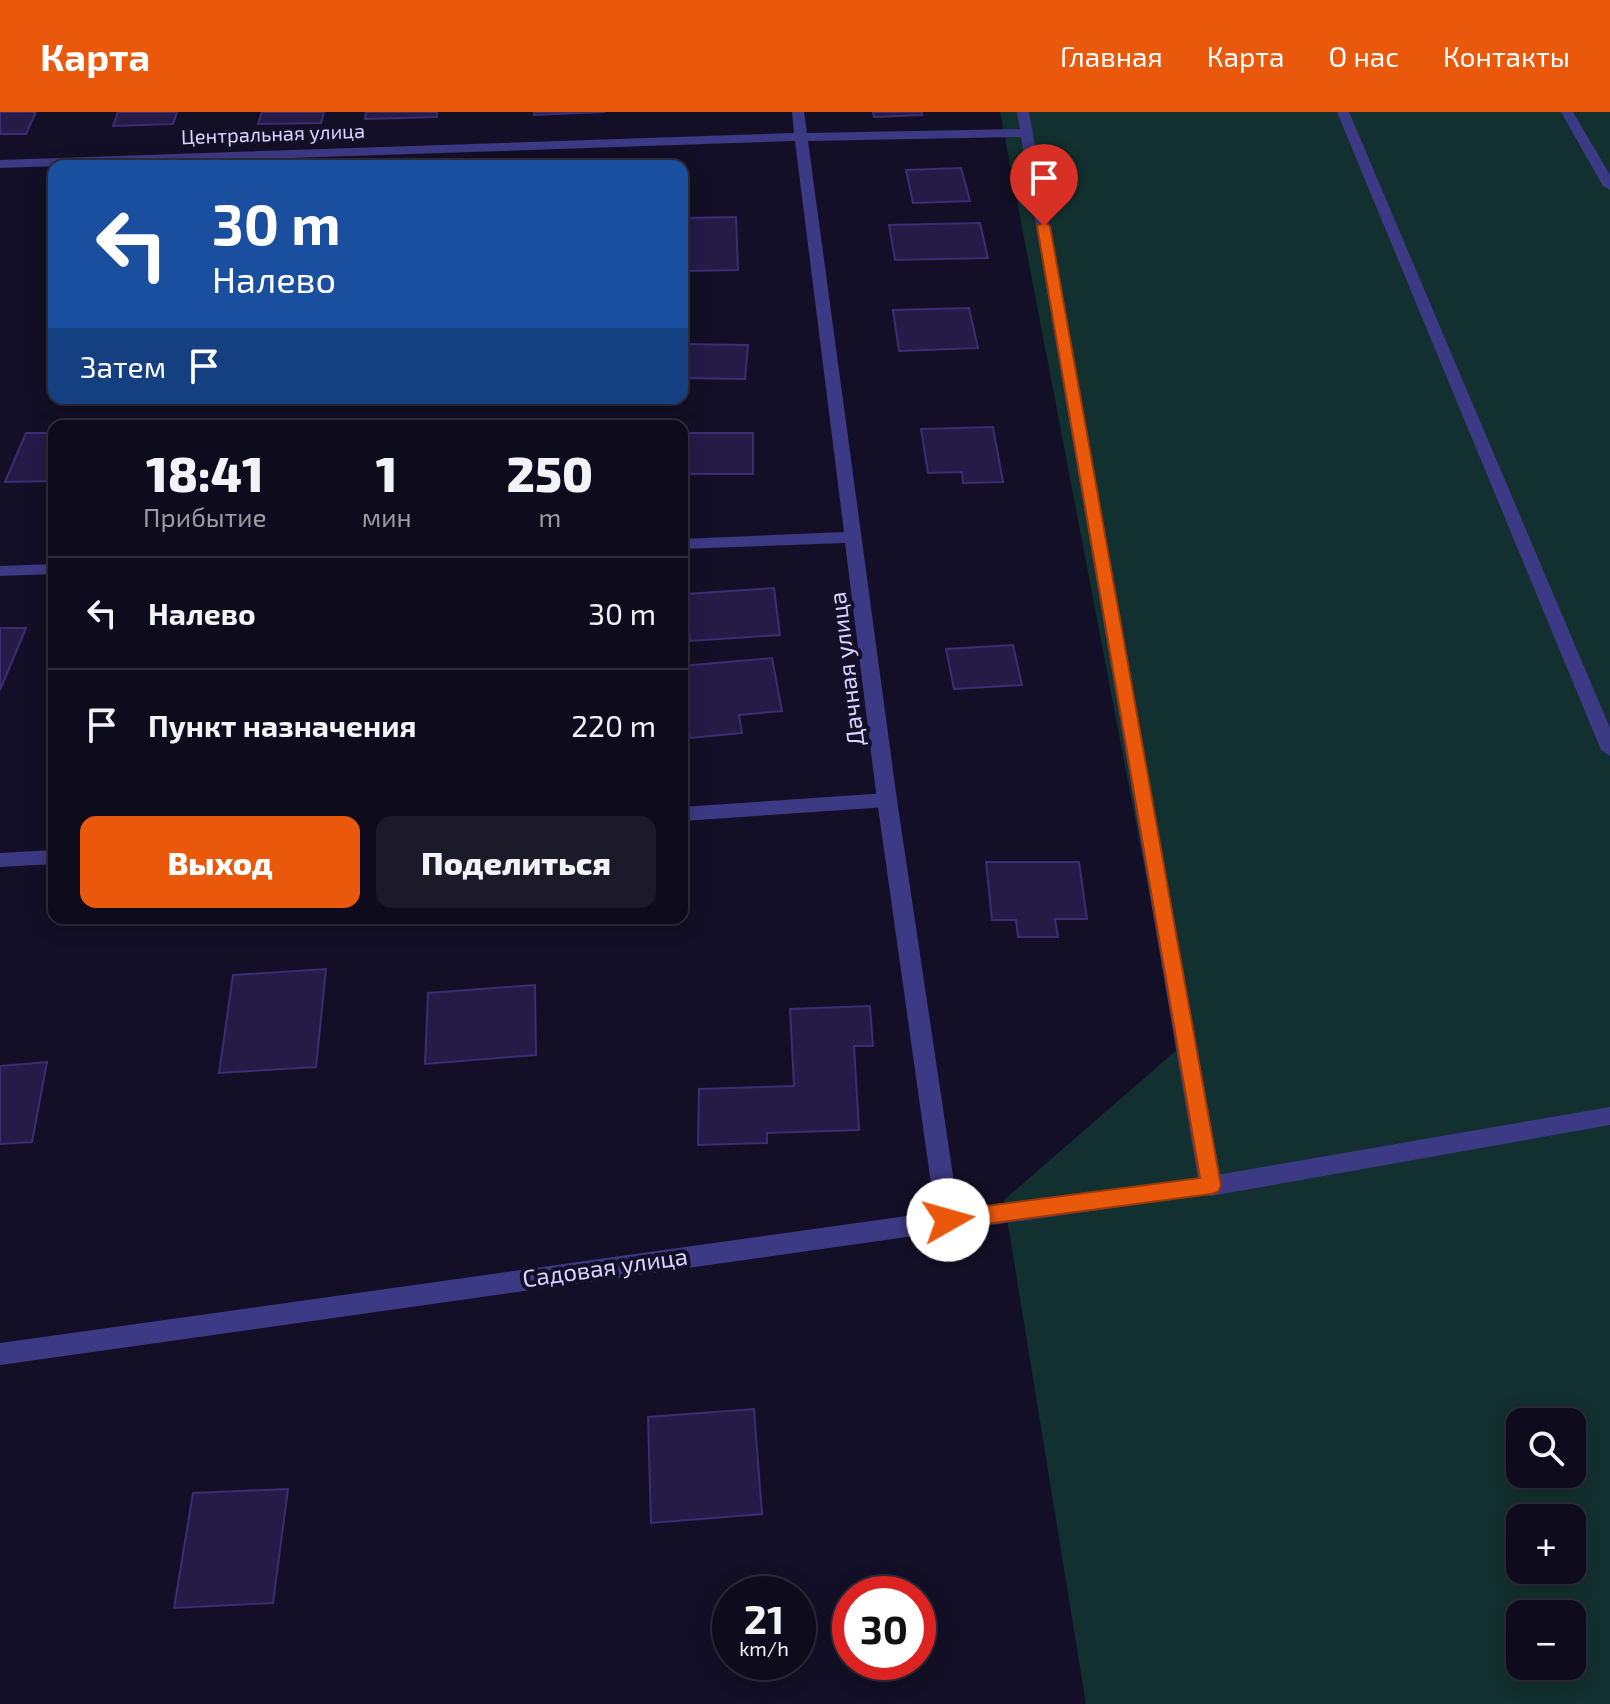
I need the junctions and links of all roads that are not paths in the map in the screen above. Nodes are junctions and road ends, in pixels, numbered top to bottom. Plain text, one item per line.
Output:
1 (798, 112) edge
2 (1023, 112) edge
3 (1343, 112) edge
4 (1567, 112) edge
5 (1027, 133) junction
6 (802, 137) junction
7 (119, 160) edge
8 (48, 162) edge
9 (0, 164) edge
10 (1610, 186) edge
11 (855, 537) junction
12 (688, 544) edge
13 (48, 569) edge
14 (0, 571) edge
15 (1610, 750) edge
16 (887, 800) junction
17 (688, 814) edge
18 (48, 857) edge
19 (0, 860) edge
20 (1610, 1116) edge
21 (1211, 1186) junction
22 (948, 1220) junction
23 (0, 1354) edge

1 - 6 street, Дачная улица
2 - 5 street
3 - 15 street
4 - 10 street
5 - 6 street, Центральная улица
5 - 21 street
6 - 7 street, Центральная улица
6 - 11 street, Дачная улица
8 - 9 street, Центральная улица
11 - 12 street
11 - 16 street, Дачная улица
13 - 14 street
16 - 17 street
16 - 22 street, Дачная улица
18 - 19 street
20 - 21 street, Садовая улица
21 - 22 street, Садовая улица
22 - 23 street, Садовая улица

